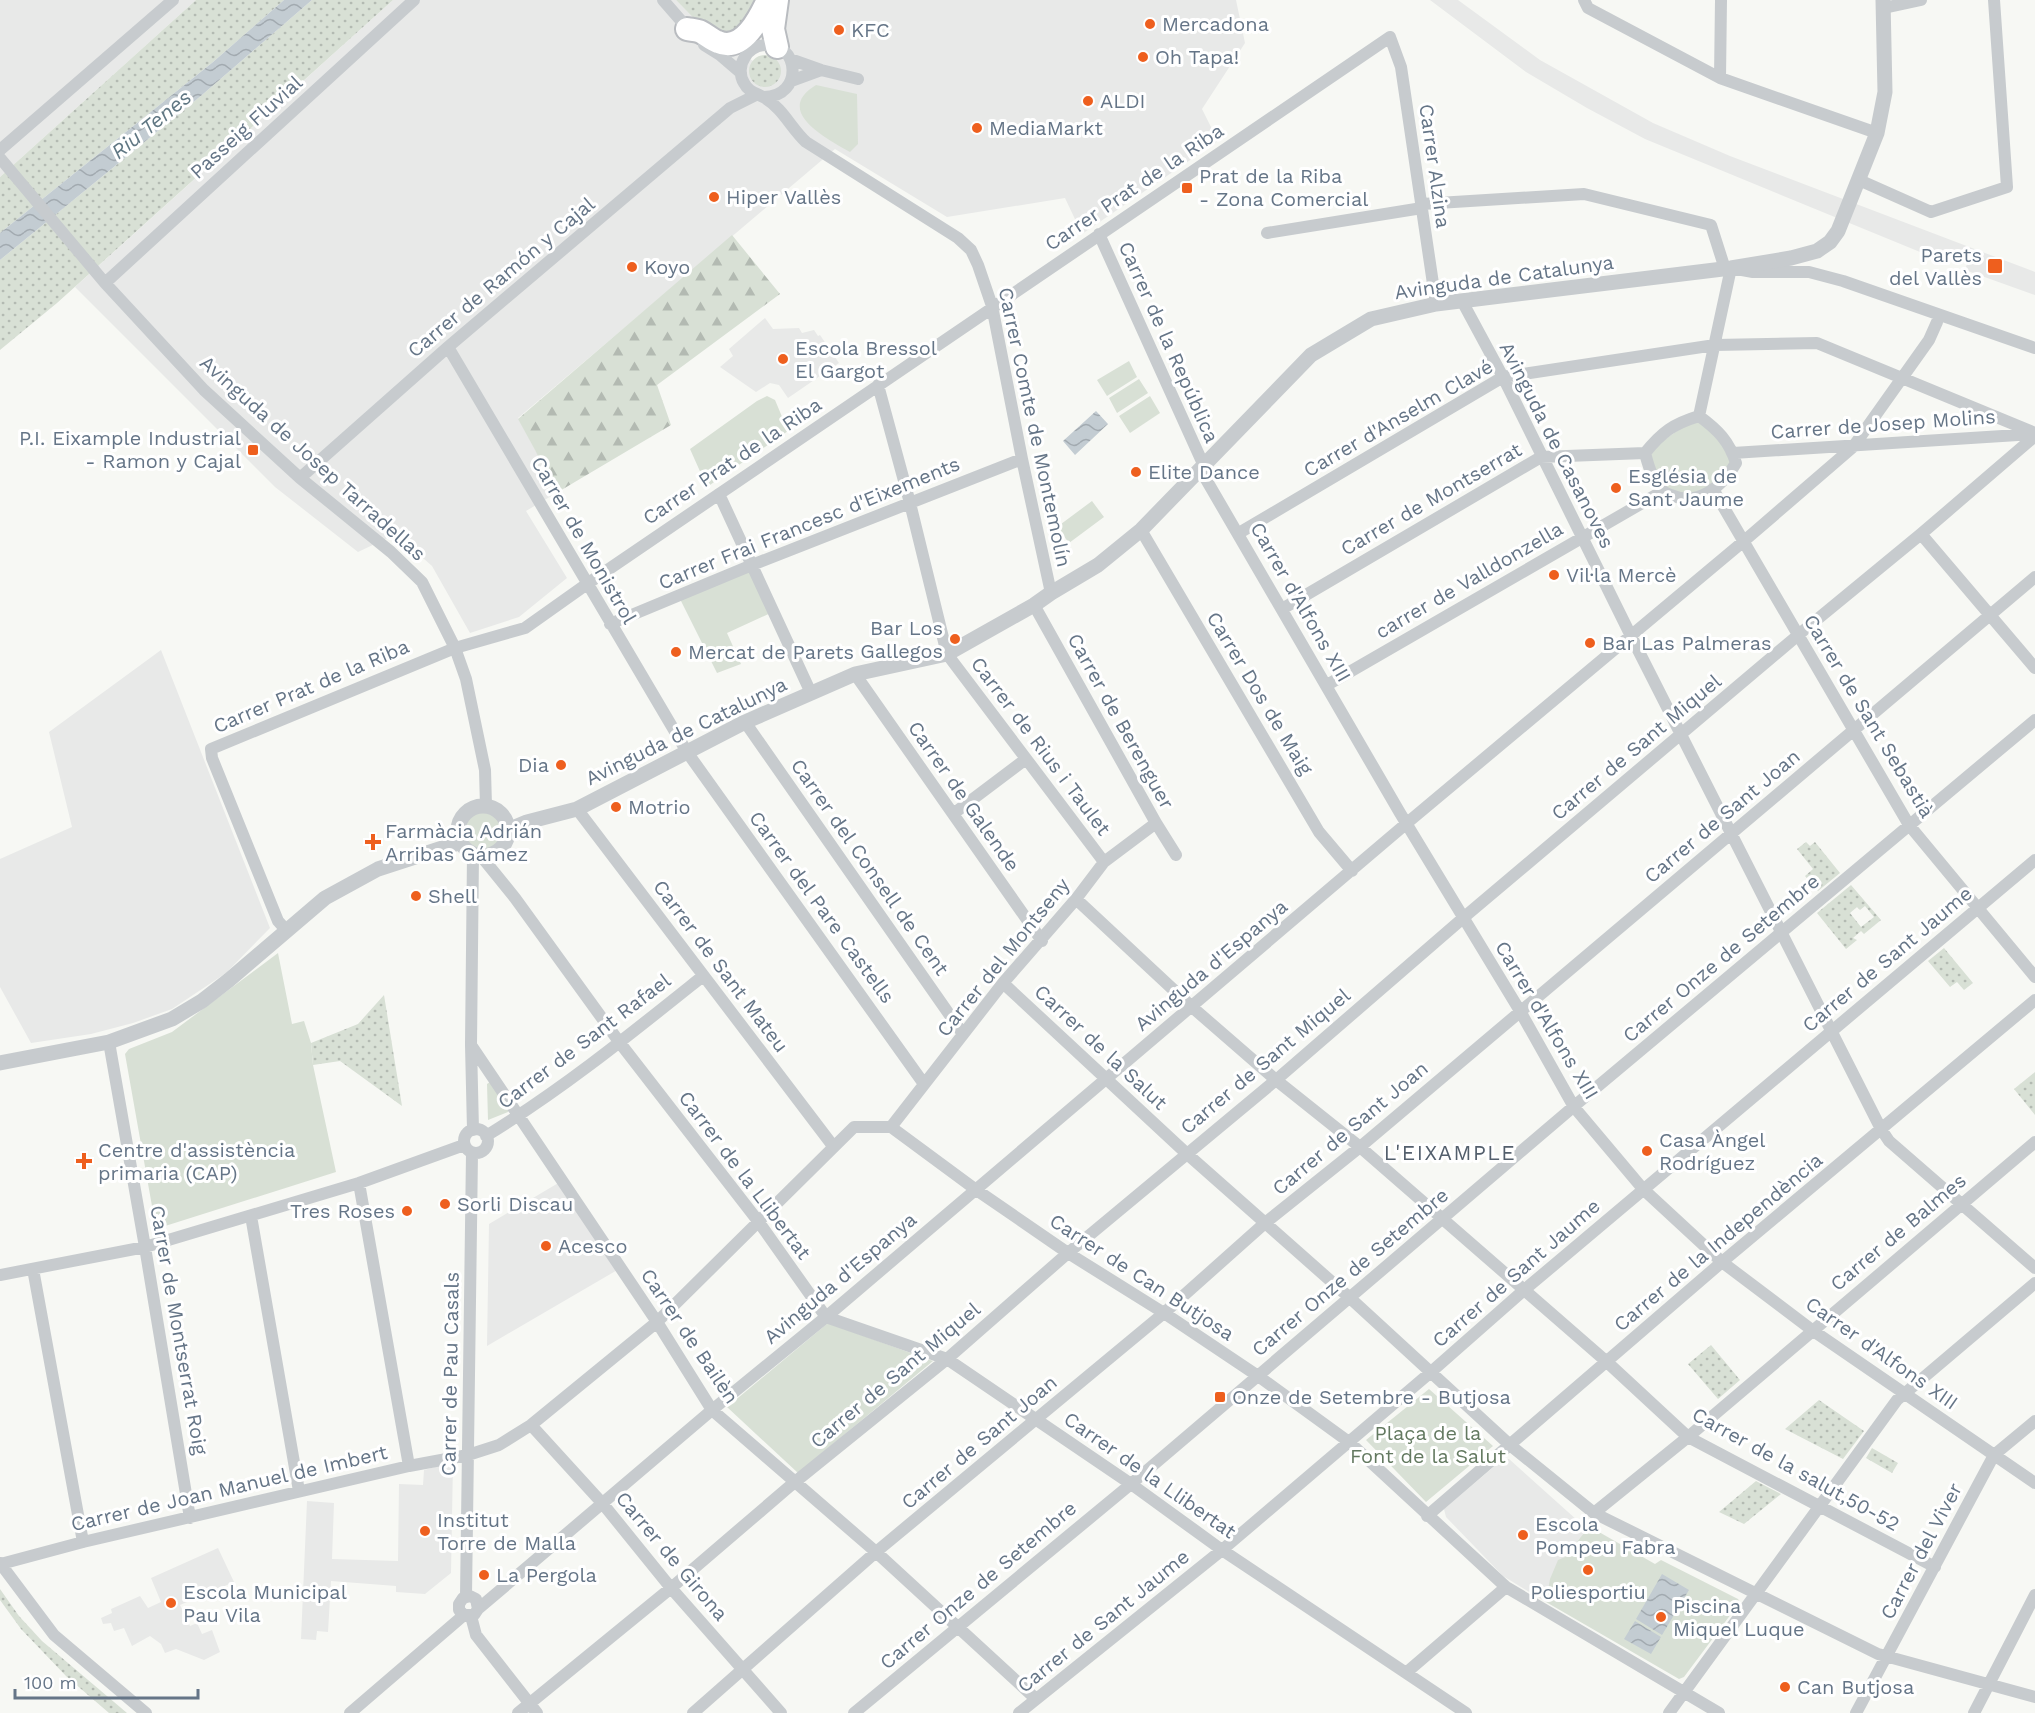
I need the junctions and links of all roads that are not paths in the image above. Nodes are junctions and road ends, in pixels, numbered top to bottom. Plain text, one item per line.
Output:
1 (173, 0) edge
2 (414, 0) edge
3 (663, 0) edge
4 (768, 0) edge
5 (777, 0) edge
6 (1584, 0) edge
7 (1721, 0) edge
8 (1921, 0) edge
9 (1994, 0) edge
10 (1883, 4) edge
11 (687, 29) junction
12 (1390, 37) joint
13 (749, 51) junction
14 (784, 53) junction
15 (720, 55) junction
16 (821, 70) junction
17 (1720, 78) junction
18 (742, 79) junction
19 (858, 79) dead end
20 (788, 85) junction
21 (760, 96) junction
22 (730, 108) junction
23 (785, 116) junction
24 (1877, 133) junction
25 (0, 150) edge
26 (0, 158) edge
27 (1857, 185) junction
28 (1422, 206) junction
29 (1099, 234) junction
30 (1267, 234) dead end
31 (1728, 268) junction
32 (105, 283) junction
33 (1462, 301) junction
34 (1436, 303) junction
35 (992, 306) junction
36 (1937, 322) dead end
37 (1715, 345) junction
38 (448, 347) junction
39 (2035, 348) edge
40 (1503, 377) junction
41 (1902, 378) junction
42 (878, 385) junction
43 (1700, 416) junction
44 (2035, 434) edge
45 (1853, 447) junction
46 (1645, 453) junction
47 (1733, 453) junction
48 (1541, 457) junction
49 (1022, 459) junction
50 (1202, 468) junction
51 (300, 478) junction
52 (1713, 489) junction
53 (1663, 491) junction
54 (719, 494) junction
55 (910, 503) junction
56 (1141, 530) junction
57 (1239, 533) junction
58 (1921, 534) junction
59 (1581, 537) junction
60 (1744, 541) junction
61 (752, 565) junction
62 (2035, 577) edge
63 (586, 584) junction
64 (1051, 593) junction
65 (1034, 605) junction
66 (1282, 609) junction
67 (1990, 616) junction
68 (610, 624) junction
69 (1798, 635) junction
70 (1631, 636) junction
71 (455, 648) junction
72 (946, 654) junction
73 (2035, 668) edge
74 (855, 674) junction
75 (1327, 685) junction
76 (811, 693) junction
77 (2035, 720) edge
78 (745, 722) junction
79 (1855, 730) junction
80 (1682, 735) junction
81 (687, 752) junction
82 (1026, 759) junction
83 (486, 806) junction
84 (577, 809) junction
85 (953, 814) junction
86 (1156, 823) junction
87 (1407, 823) junction
88 (1909, 825) junction
89 (508, 830) junction
90 (1732, 834) junction
91 (461, 842) junction
92 (477, 855) junction
93 (1176, 855) dead end
94 (2035, 860) edge
95 (1104, 862) junction
96 (1352, 870) junction
97 (1077, 899) junction
98 (1978, 908) junction
99 (1463, 917) junction
100 (287, 931) junction
101 (1782, 933) junction
102 (1042, 941) junction
103 (703, 976) junction
104 (2035, 977) edge
105 (1003, 983) junction
106 (2035, 1000) edge
107 (1192, 1007) junction
108 (1520, 1011) junction
109 (1831, 1031) junction
110 (963, 1034) junction
111 (109, 1042) junction
112 (620, 1043) junction
113 (471, 1045) junction
114 (0, 1064) edge
115 (1108, 1079) junction
116 (1276, 1080) junction
117 (924, 1084) junction
118 (1574, 1107) junction
119 (520, 1115) junction
120 (891, 1127) junction
121 (473, 1130) junction
122 (1881, 1130) junction
123 (486, 1136) junction
124 (2035, 1142) edge
125 (833, 1146) junction
126 (1360, 1147) junction
127 (468, 1149) junction
128 (1186, 1153) junction
129 (359, 1183) junction
130 (975, 1189) junction
131 (1643, 1189) junction
132 (1961, 1204) junction
133 (251, 1216) junction
134 (1443, 1220) junction
135 (758, 1221) junction
136 (1265, 1223) junction
137 (145, 1247) junction
138 (1068, 1253) junction
139 (1722, 1262) junction
140 (2035, 1268) edge
141 (33, 1269) junction
142 (0, 1275) edge
143 (2035, 1283) edge
144 (1523, 1291) junction
145 (1350, 1298) junction
146 (1164, 1313) junction
147 (826, 1317) junction
148 (657, 1322) junction
149 (1812, 1330) junction
150 (947, 1359) junction
151 (1607, 1362) junction
152 (1431, 1372) junction
153 (1258, 1376) junction
154 (1904, 1393) junction
155 (712, 1410) junction
156 (1037, 1419) junction
157 (2035, 1421) edge
158 (531, 1425) junction
159 (1688, 1437) junction
160 (1349, 1442) junction
161 (1510, 1445) junction
162 (468, 1455) junction
163 (1994, 1455) junction
164 (409, 1466) junction
165 (795, 1483) junction
166 (1131, 1484) junction
167 (2035, 1484) edge
168 (299, 1491) junction
169 (603, 1504) junction
170 (1819, 1507) junction
171 (1594, 1513) junction
172 (1427, 1516) junction
173 (190, 1518) junction
174 (83, 1542) junction
175 (1222, 1550) junction
176 (876, 1552) junction
177 (0, 1564) edge
178 (1935, 1567) junction
179 (1506, 1587) junction
180 (671, 1588) junction
181 (1755, 1594) junction
182 (2035, 1595) edge
183 (466, 1596) junction
184 (471, 1614) junction
185 (957, 1627) junction
186 (1886, 1657) junction
187 (744, 1669) junction
188 (1407, 1672) junction
189 (1989, 1684) junction
190 (1684, 1692) junction
191 (2035, 1697) edge
192 (1036, 1699) junction
193 (533, 1708) edge
194 (146, 1713) edge
195 (350, 1713) edge
196 (518, 1713) edge
197 (693, 1713) edge
198 (781, 1713) edge
199 (855, 1713) edge
200 (1019, 1713) edge
201 (1466, 1713) edge
202 (1669, 1713) edge
203 (1719, 1713) edge
204 (1857, 1713) edge
205 (1974, 1713) edge

1 - 25 street
2 - 32 street, Passeig Fluvial
3 - 11 street
4 - 11 highway
4 - 13 highway
5 - 14 highway
6 - 17 street
7 - 17 street
8 - 10 street
9 - 27 street
10 - 24 street, Avinguda de Catalunya
11 - 15 street
12 - 28 street, Carrer Alzina
12 - 29 street, Carrer Prat de la Riba
13 - 14 street
13 - 15 street
13 - 18 street
14 - 16 street
14 - 20 street
15 - 18 street
16 - 19 street
16 - 20 street
17 - 24 street
18 - 21 street
18 - 22 street, Carrer de Ramón y Cajal
20 - 21 street
20 - 23 street
21 - 22 street, Carrer de Ramón y Cajal
21 - 23 street, Carrer Comte de Montemolín
22 - 38 street, Carrer de Ramón y Cajal
23 - 35 street, Carrer Comte de Montemolín
24 - 27 street, Avinguda de Catalunya
26 - 32 street, Avinguda de Josep Tarradellas
27 - 31 street, Avinguda de Catalunya
28 - 30 street
28 - 31 street
28 - 34 street, Carrer Alzina
29 - 35 street, Carrer Prat de la Riba
29 - 50 street, Carrer de la República
31 - 33 street, Avinguda de Catalunya
31 - 37 street
31 - 39 street
32 - 51 street, Avinguda de Josep Tarradellas
33 - 34 street, Avinguda de Catalunya
33 - 40 street, Avinguda de Casanoves
34 - 50 street, Avinguda de Catalunya
35 - 42 street, Carrer Prat de la Riba
35 - 49 street, Carrer Comte de Montemolín
36 - 41 street, Avinguda d'Espanya
37 - 40 street, Carrer d'Anselm Clavé
37 - 41 street, Carrer d'Anselm Clavé
37 - 43 street
38 - 51 street, Carrer de Ramón y Cajal
38 - 63 street, Carrer de Monistrol
40 - 48 street, Avinguda de Casanoves
40 - 57 street, Carrer d'Anselm Clavé
41 - 44 street, Carrer d'Anselm Clavé
41 - 45 street, Avinguda d'Espanya
42 - 54 street, Carrer Prat de la Riba
42 - 55 street
43 - 46 street
43 - 47 street
44 - 45 street, Carrer de Josep Molins
44 - 58 street, Carrer de Sant Miquel
45 - 47 street, Carrer de Josep Molins
45 - 60 street, Avinguda d'Espanya
46 - 48 street, Carrer de Montserrat
46 - 53 street
47 - 52 street
48 - 59 street, Avinguda de Casanoves
48 - 66 street, Carrer de Montserrat
49 - 55 street, Carrer Frai Francesc d'Eixements
49 - 64 street, Carrer Comte de Montemolín
50 - 56 street, Avinguda de Catalunya
50 - 57 street, Carrer d'Alfons XIII
51 - 71 street, Avinguda de Josep Tarradellas
52 - 53 street
52 - 60 street, Carrer de Sant Sebastià
53 - 59 street, carrer de Valldonzella
54 - 61 street
54 - 63 street, Carrer Prat de la Riba
55 - 61 street, Carrer Frai Francesc d'Eixements
55 - 72 street
56 - 64 street, Avinguda de Catalunya
56 - 96 street, Carrer Dos de Maig
57 - 66 street, Carrer d'Alfons XIII
58 - 67 street
58 - 69 street, Carrer de Sant Miquel
59 - 70 street, Avinguda de Casanoves
59 - 75 street, carrer de Valldonzella
60 - 69 street, Carrer de Sant Sebastià
60 - 70 street, Avinguda d'Espanya
61 - 68 street, Carrer Frai Francesc d'Eixements
61 - 76 street
62 - 67 street, Carrer de Sant Joan
63 - 68 street, Carrer de Monistrol
63 - 71 street, Carrer Prat de la Riba
64 - 65 street, Avinguda de Catalunya
65 - 72 street, Avinguda de Catalunya
65 - 86 street, Carrer de Berenguer
66 - 75 street, Carrer d'Alfons XIII
67 - 73 street
67 - 79 street, Carrer de Sant Joan
68 - 81 street, Carrer de Monistrol
69 - 79 street, Carrer de Sant Sebastià
69 - 80 street, Carrer de Sant Miquel
70 - 80 street, Avinguda de Casanoves
70 - 87 street, Avinguda d'Espanya
71 - 83 street, Avinguda de Josep Tarradellas
71 - 100 street, Carrer Prat de la Riba
72 - 74 street, Avinguda de Catalunya
72 - 82 street, Carrer de Rius i Taulet
74 - 76 street, Avinguda de Catalunya
74 - 85 street, Carrer de Galende
75 - 87 street, Carrer d'Alfons XIII
76 - 78 street, Avinguda de Catalunya
77 - 88 street, Carrer Onze de Setembre
78 - 81 street, Avinguda de Catalunya
78 - 110 street, Carrer del Consell de Cent
79 - 88 street, Carrer de Sant Sebastià
79 - 90 street, Carrer de Sant Joan
80 - 90 street, Avinguda de Casanoves
80 - 99 street, Carrer de Sant Miquel
81 - 84 street, Avinguda de Catalunya
81 - 117 street, Carrer del Pare Castells
82 - 85 street
82 - 95 street, Carrer de Rius i Taulet
83 - 89 street
83 - 91 street
84 - 89 street, Avinguda de Catalunya
84 - 103 street, Carrer de Sant Mateu
85 - 102 street, Carrer de Galende
86 - 93 street, Carrer de Berenguer
86 - 95 street, Carrer del Montseny
87 - 96 street, Avinguda d'Espanya
87 - 99 street, Carrer d'Alfons XIII
88 - 98 street, Carrer de Sant Sebastià
88 - 101 street, Carrer Onze de Setembre
89 - 92 street
90 - 101 street, Avinguda de Casanoves
90 - 108 street, Carrer de Sant Joan
91 - 92 street
91 - 100 street
92 - 112 street, Carrer de la Llibertat
92 - 113 street
94 - 98 street, Carrer de Sant Jaume
95 - 97 street, Carrer del Montseny
96 - 107 street, Avinguda d'Espanya
97 - 102 street, Carrer del Montseny
97 - 107 street, Carrer de la salut,50-52
98 - 104 street, Carrer de Sant Sebastià
98 - 109 street, Carrer de Sant Jaume
99 - 108 street, Carrer d'Alfons XIII
99 - 116 street, Carrer de Sant Miquel
100 - 111 street
101 - 109 street, Avinguda de Casanoves
101 - 118 street, Carrer Onze de Setembre
102 - 105 street, Carrer del Montseny
103 - 112 street, Carrer de Sant Rafael
103 - 125 street, Carrer de Sant Mateu
105 - 110 street, Carrer del Montseny
105 - 115 street, Carrer de la Salut
106 - 122 street, Carrer de la Independència
107 - 115 street, Avinguda d'Espanya
107 - 116 street, Carrer de la salut,50-52
108 - 118 street, Carrer d'Alfons XIII
108 - 126 street, Carrer de Sant Joan
109 - 122 street, Avinguda de Casanoves
109 - 131 street, Carrer de Sant Jaume
110 - 117 street, Carrer del Montseny
111 - 114 street
111 - 137 street, Carrer de Montserrat Roig
112 - 119 street, Carrer de Sant Rafael
112 - 135 street, Carrer de la Llibertat
113 - 119 street, Carrer de Bailèn
113 - 121 street
115 - 128 street, Carrer de la Salut
115 - 130 street, Avinguda d'Espanya
116 - 126 street, Carrer de la salut,50-52
116 - 128 street, Carrer de Sant Miquel
117 - 120 street, Carrer del Montseny
118 - 131 street, Carrer d'Alfons XIII
118 - 134 street, Carrer Onze de Setembre
119 - 123 street, Carrer de Sant Rafael
119 - 148 street, Carrer de Bailèn
120 - 125 street, Carrer de Joan Manuel de Imbert
120 - 130 street, Carrer de Can Butjosa
121 - 123 street
121 - 127 street
122 - 132 street, Avinguda de Casanoves
122 - 139 street, Carrer de la Independència
123 - 127 street
124 - 132 street, Carrer de Balmes
125 - 135 street, Carrer de Joan Manuel de Imbert
126 - 134 street, Carrer de la salut,50-52
126 - 136 street, Carrer de Sant Joan
127 - 129 street
127 - 162 street, Carrer de Pau Casals
128 - 136 street, Carrer de la Salut
128 - 138 street, Carrer de Sant Miquel
129 - 133 street
129 - 164 street
130 - 138 street, Carrer de Can Butjosa
130 - 147 street, Avinguda d'Espanya
131 - 139 street, Carrer d'Alfons XIII
131 - 144 street, Carrer de Sant Jaume
132 - 140 street, Avinguda de Casanoves
132 - 149 street, Carrer de Balmes
133 - 137 street
133 - 168 street
134 - 144 street, Carrer de la salut,50-52
134 - 145 street, Carrer Onze de Setembre
135 - 147 street, Carrer de la Llibertat
135 - 148 street, Carrer de Joan Manuel de Imbert
136 - 145 street, Carrer de la Salut
136 - 146 street, Carrer de Sant Joan
137 - 141 street
137 - 173 street, Carrer de Montserrat Roig
138 - 146 street, Carrer de Can Butjosa
138 - 150 street, Carrer de Sant Miquel
139 - 149 street, Carrer d'Alfons XIII
139 - 151 street, Carrer de la Independència
141 - 142 street
141 - 174 street
143 - 154 street
144 - 151 street, Carrer de la salut,50-52
144 - 152 street, Carrer de Sant Jaume
145 - 152 street, Carrer de la Salut
145 - 153 street, Carrer Onze de Setembre
146 - 153 street, Carrer de Can Butjosa
146 - 156 street, Carrer de Sant Joan
147 - 150 street, Carrer de la Llibertat
147 - 155 street, Avinguda d'Espanya
148 - 155 street, Carrer de Bailèn
148 - 158 street, Carrer de Joan Manuel de Imbert
149 - 154 street, Carrer d'Alfons XIII
149 - 159 street, Carrer de Balmes
150 - 156 street, Carrer de la Llibertat
150 - 165 street, Carrer de Sant Miquel
151 - 159 street, Carrer de la salut,50-52
151 - 161 street, Carrer de la Independència
152 - 160 street, Carrer de Sant Jaume
152 - 161 street, Carrer de la Salut
153 - 160 street, Carrer de Can Butjosa
153 - 166 street, Carrer Onze de Setembre
154 - 163 street, Carrer d'Alfons XIII
154 - 170 street
155 - 165 street, Carrer de Bailèn
155 - 169 street, Avinguda d'Espanya
156 - 166 street, Carrer de la Llibertat
156 - 176 street, Carrer de Sant Joan
157 - 163 street, Carrer del Viver
158 - 162 street, Carrer de Joan Manuel de Imbert
158 - 169 street, Carrer de Girona
159 - 170 street, Carrer de la salut,50-52
159 - 171 street, Carrer de Balmes
160 - 172 street, Carrer de Can Butjosa
160 - 175 street, Carrer de Sant Jaume
161 - 171 street, Carrer de la Salut
161 - 172 street, Carrer de la Independència
162 - 164 street, Carrer de Joan Manuel de Imbert
162 - 183 street, Carrer de Pau Casals
163 - 167 street, Carrer d'Alfons XIII
163 - 178 street, Carrer del Viver
164 - 168 street, Carrer de Joan Manuel de Imbert
165 - 176 street, Carrer de Bailèn
165 - 180 street, Carrer de Sant Miquel
166 - 175 street, Carrer de la Llibertat
166 - 185 street, Carrer Onze de Setembre
168 - 173 street, Carrer de Joan Manuel de Imbert
169 - 180 street, Carrer de Girona
169 - 184 street, Avinguda d'Espanya
170 - 178 street, Carrer de la salut,50-52
170 - 181 street
171 - 181 street, Carrer de la Salut
172 - 179 street, Carrer de Can Butjosa
173 - 174 street, Carrer de Joan Manuel de Imbert
174 - 177 street, Carrer de Joan Manuel de Imbert
175 - 188 street, Carrer de la Llibertat
175 - 192 street, Carrer de Sant Jaume
176 - 185 street, Carrer de Bailèn
176 - 187 street, Carrer de Sant Joan
177 - 194 street
178 - 186 street, Carrer del Viver
179 - 188 street
179 - 190 street, Carrer de Can Butjosa
180 - 187 street, Carrer de Girona
180 - 193 street, Carrer de Sant Miquel
181 - 186 street, Carrer de la Salut
181 - 190 street
182 - 189 street
183 - 184 street
183 - 184 street, Carrer de Pau Casals
184 - 193 street
184 - 195 street, Avinguda d'Espanya
185 - 192 street, Carrer de Bailèn
185 - 199 street, Carrer Onze de Setembre
186 - 189 street, Carrer de la Salut
186 - 204 street, Carrer del Viver
187 - 197 street, Carrer de Sant Joan
187 - 198 street, Carrer de Girona
188 - 201 street, Carrer de la Llibertat
189 - 191 street, Carrer de la Salut
189 - 205 street
190 - 202 street
190 - 203 street, Carrer de Can Butjosa
192 - 200 street, Carrer de Sant Jaume
193 - 196 street, Carrer de Sant Miquel

